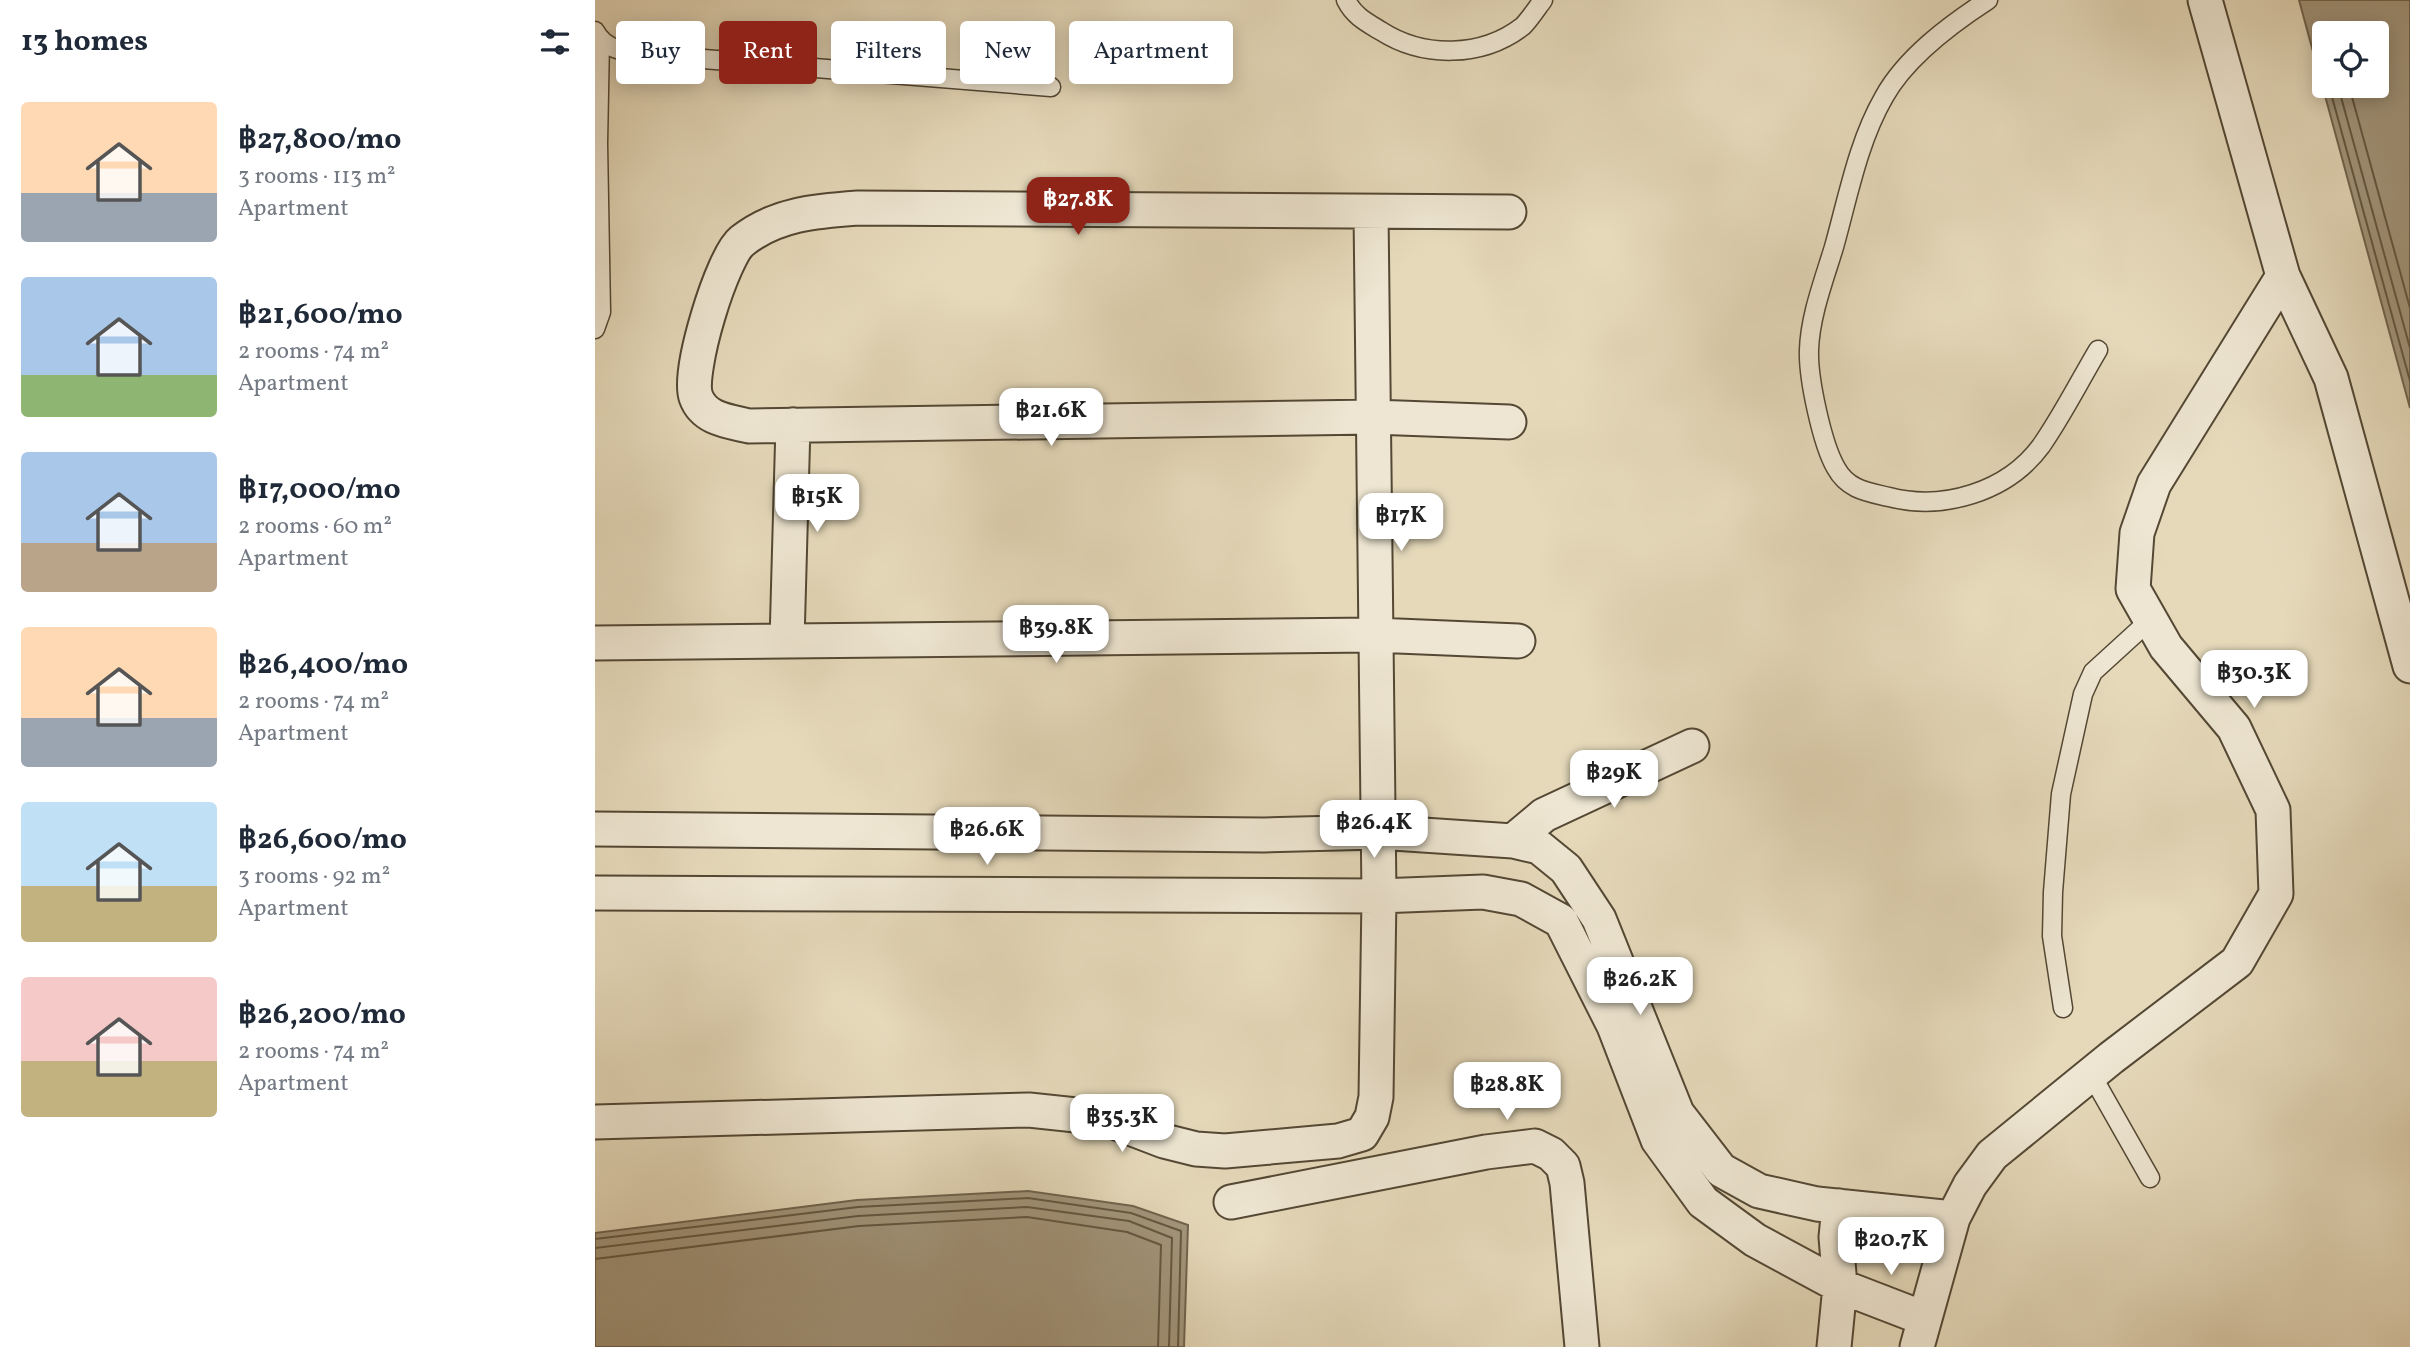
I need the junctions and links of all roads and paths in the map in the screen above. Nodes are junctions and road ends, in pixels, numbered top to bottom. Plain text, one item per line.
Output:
1 (1346, 0) edge
2 (1542, 0) edge
3 (1988, 0) edge
4 (2205, 0) edge
5 (598, 36) edge
6 (1051, 87) dead end
7 (1371, 212) junction
8 (1509, 212) dead end
9 (2283, 275) junction
10 (595, 329) edge
11 (2098, 350) dead end
12 (1373, 417) junction
13 (1509, 422) dead end
14 (793, 425) junction
15 (2150, 620) junction
16 (1374, 635) junction
17 (787, 641) junction
18 (1518, 641) dead end
19 (595, 643) edge
20 (2410, 666) edge
21 (1692, 746) dead end
22 (595, 829) edge
23 (1378, 832) junction
24 (1513, 841) junction
25 (595, 893) edge
26 (1380, 895) junction
27 (2063, 1007) dead end
28 (2091, 1074) junction
29 (595, 1122) edge
30 (2150, 1178) dead end
31 (1231, 1202) dead end
32 (1839, 1206) junction
33 (1953, 1218) junction
34 (1840, 1286) junction
35 (1920, 1333) edge
36 (1582, 1347) edge
37 (1834, 1347) edge

1 - 2 lane
3 - 11 lane
4 - 9 street
5 - 6 lane
5 - 10 lane
7 - 8 street
7 - 12 street
7 - 14 street
9 - 15 street
9 - 20 street
12 - 13 street
12 - 14 street
12 - 16 street
14 - 17 street
15 - 27 lane
15 - 28 street
16 - 17 street
16 - 18 street
16 - 23 street
17 - 19 street
21 - 24 street
22 - 23 street
23 - 24 street
23 - 26 street
24 - 32 street
25 - 26 street
26 - 29 street
26 - 34 street
28 - 30 lane
28 - 33 street
31 - 36 street
32 - 33 street
32 - 34 street
33 - 35 street
34 - 35 street
34 - 37 street

